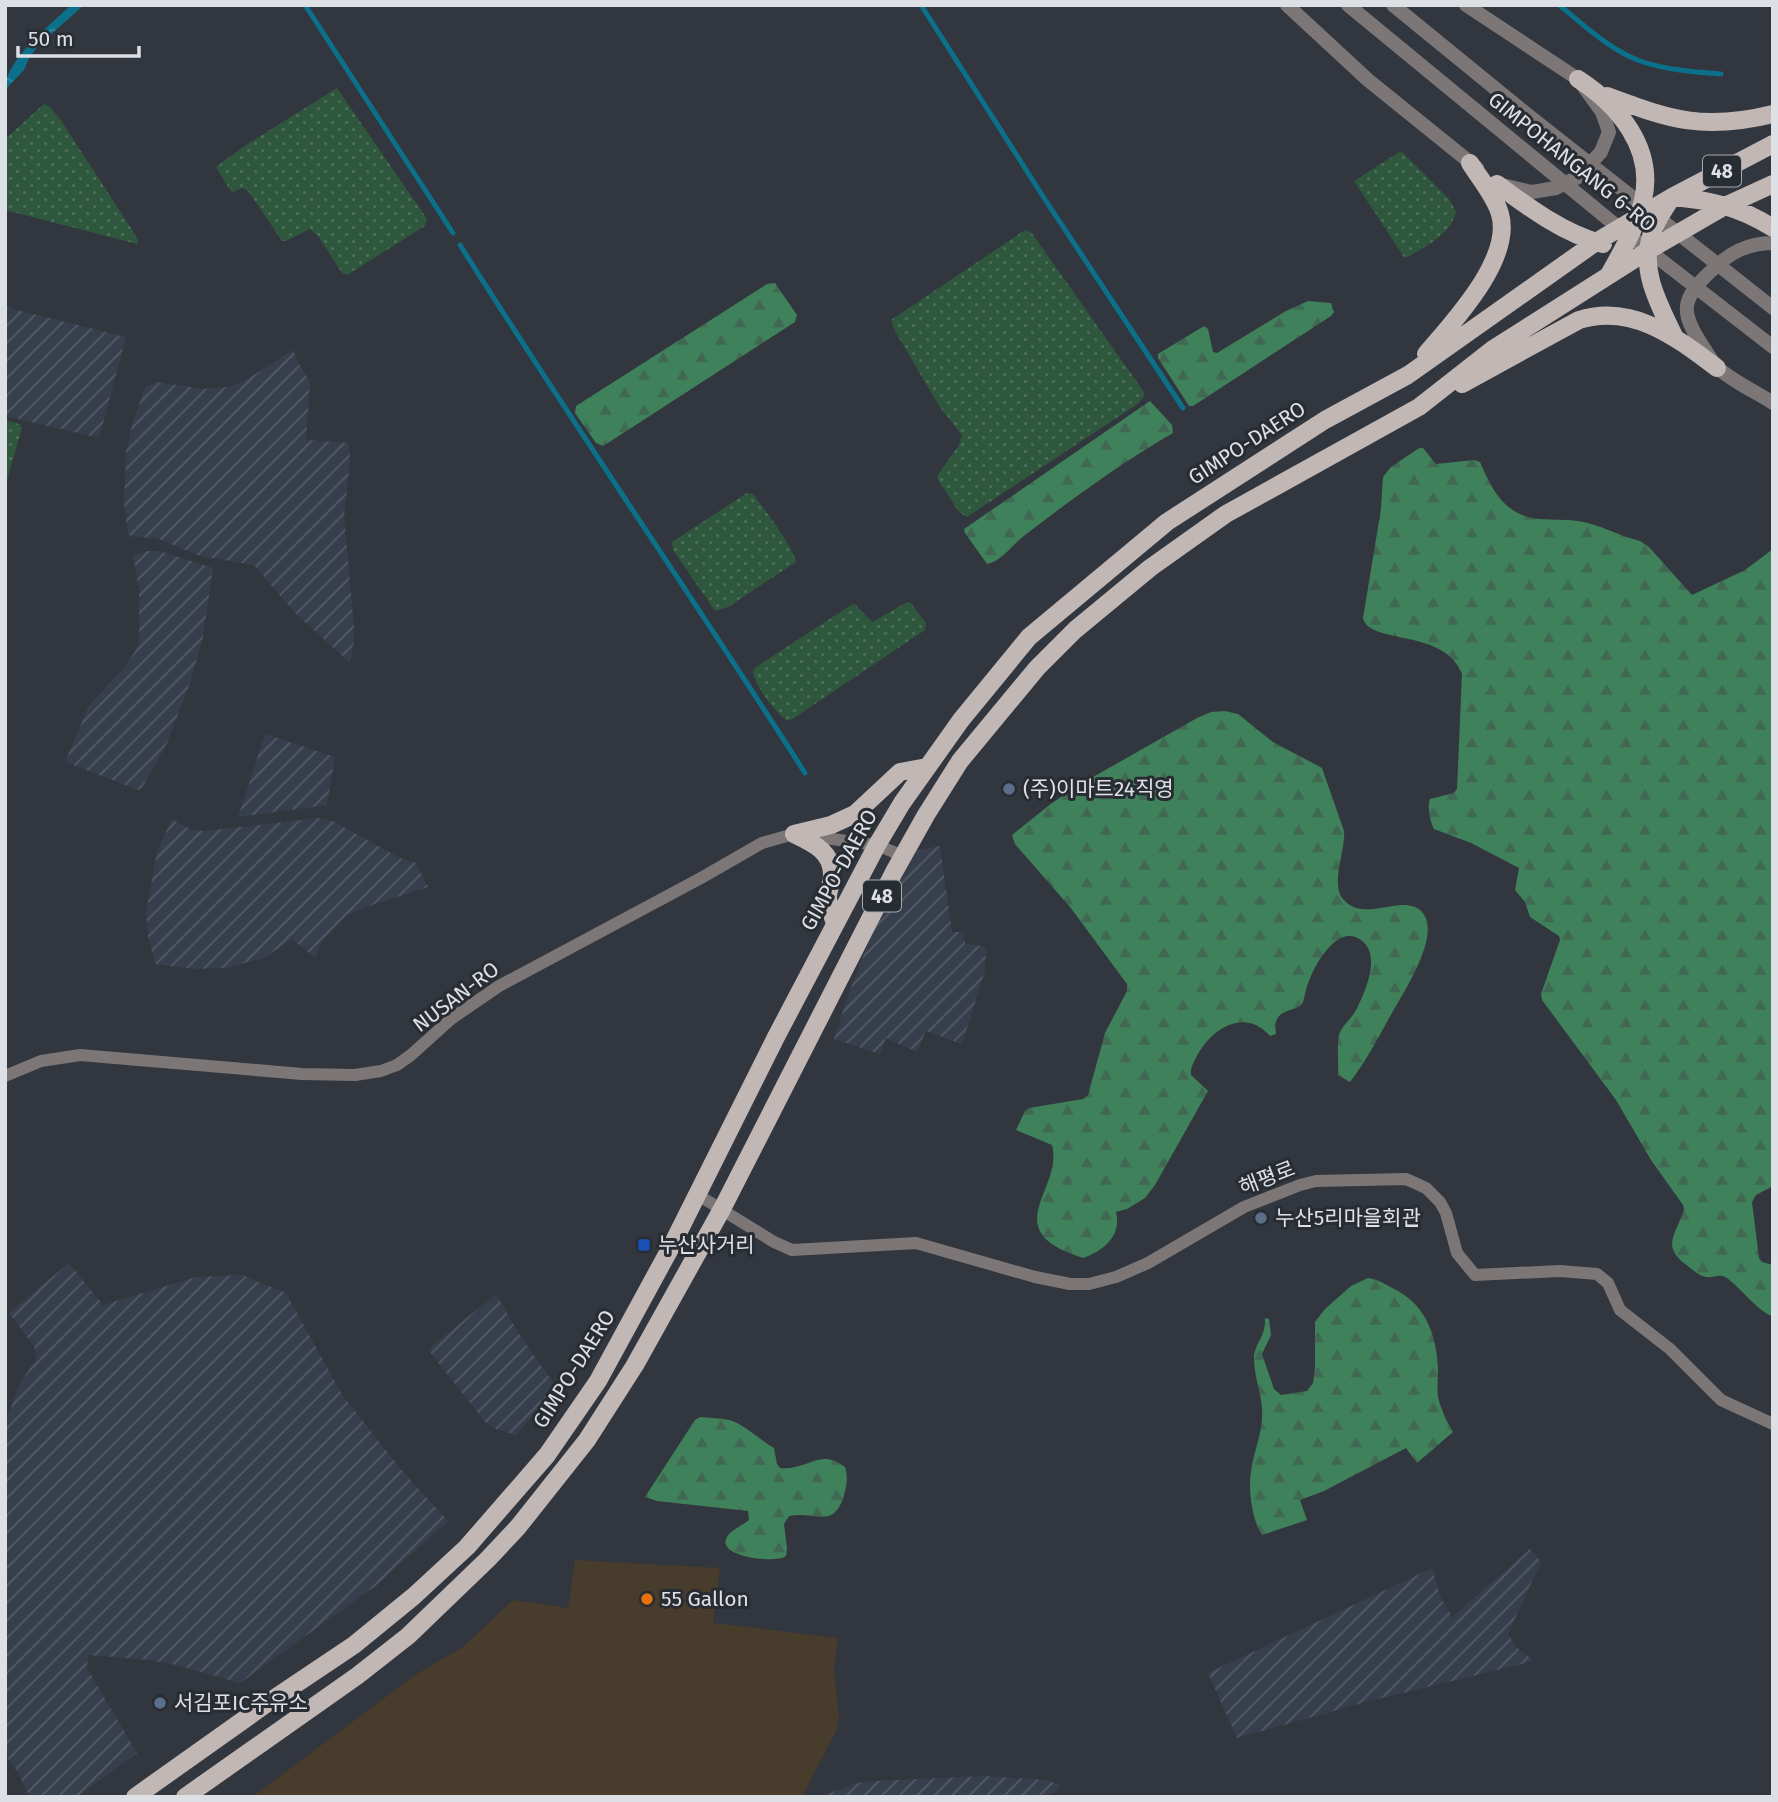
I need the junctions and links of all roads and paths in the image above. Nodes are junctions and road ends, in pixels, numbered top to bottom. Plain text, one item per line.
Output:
1 (1287, 5) edge
2 (1348, 5) edge
3 (1393, 5) edge
4 (1466, 5) edge
5 (1578, 79) junction
6 (1601, 93) junction
7 (1773, 114) edge
8 (1773, 144) edge
9 (1470, 163) junction
10 (1497, 184) junction
11 (1773, 184) edge
12 (1672, 198) junction
13 (1725, 206) junction
14 (1637, 218) junction
15 (1773, 228) edge
16 (1597, 242) junction
17 (1773, 243) edge
18 (1623, 249) junction
19 (1648, 250) junction
20 (1609, 275) junction
21 (1769, 306) edge
22 (1674, 336) junction
23 (1773, 347) edge
24 (1717, 368) junction
25 (1408, 375) junction
26 (1773, 403) edge
27 (1419, 407) junction
28 (927, 767) junction
29 (794, 834) junction
30 (877, 845) junction
31 (903, 856) junction
32 (835, 924) junction
33 (5, 1076) edge
34 (742, 1107) junction
35 (768, 1120) junction
36 (698, 1195) junction
37 (722, 1209) junction
38 (1773, 1424) edge
39 (141, 1795) edge
40 (185, 1797) edge

1 - 9 street
2 - 23 street, GIMPOHANGANG 6-RO
3 - 21 street, GIMPOHANGANG 6-RO
4 - 5 street
5 - 6 main road
5 - 10 street
6 - 7 main road
6 - 14 main road
8 - 12 main road, GIMPO-DAERO / 48
9 - 10 street
9 - 25 main road
10 - 16 main road
11 - 13 main road, 48
12 - 13 main road
12 - 14 main road, GIMPO-DAERO / 48
12 - 19 main road
13 - 15 main road
13 - 19 main road, 48
14 - 16 main road, GIMPO-DAERO / 48
14 - 18 main road
16 - 18 main road
16 - 25 main road, GIMPO-DAERO / 48
17 - 24 street
18 - 19 main road
18 - 20 main road
19 - 20 main road, 48
19 - 22 main road
20 - 27 main road, 48
22 - 24 main road
22 - 27 main road
24 - 26 street
25 - 28 main road, GIMPO-DAERO / 48
27 - 31 main road, 48
28 - 29 main road
28 - 30 main road, GIMPO-DAERO / 48
29 - 30 street, NUSAN-RO
29 - 32 main road
29 - 33 street, NUSAN-RO
30 - 31 street, NUSAN-RO
30 - 32 main road, GIMPO-DAERO / 48
31 - 35 main road, 48
32 - 34 main road, GIMPO-DAERO / 48
34 - 35 main road
34 - 36 main road, GIMPO-DAERO / 48
35 - 37 main road, 48
36 - 37 street, 해평로
36 - 39 main road, GIMPO-DAERO / 48
37 - 38 street, 해평로
37 - 40 main road, 48

